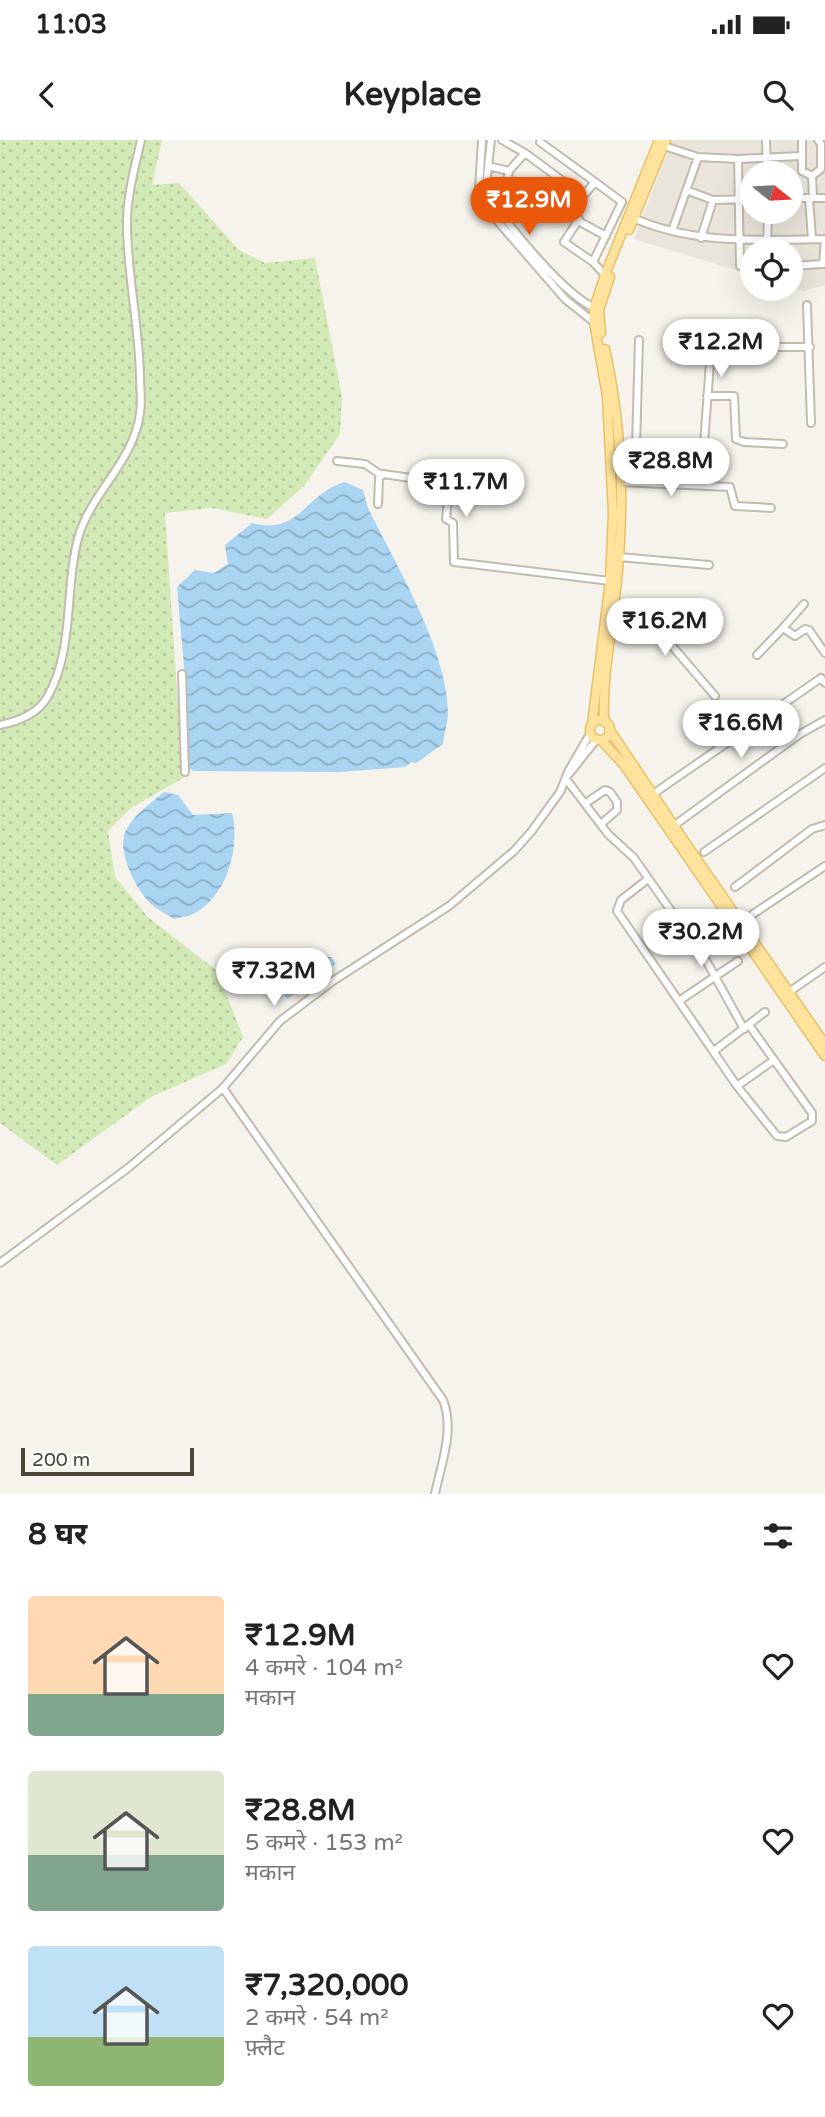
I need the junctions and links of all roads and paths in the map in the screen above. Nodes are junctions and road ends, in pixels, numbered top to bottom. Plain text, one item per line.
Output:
1 (141, 140) edge
2 (482, 140) edge
3 (491, 140) edge
4 (502, 140) edge
5 (766, 140) edge
6 (802, 140) edge
7 (818, 140) edge
8 (540, 142) dead end
9 (662, 142) edge
10 (525, 153) junction
11 (823, 154) edge
12 (801, 156) junction
13 (698, 157) junction
14 (766, 158) junction
15 (738, 159) junction
16 (766, 161) edge
17 (488, 166) junction
18 (509, 171) junction
19 (812, 176) junction
20 (595, 182) junction
21 (686, 190) junction
22 (583, 196) junction
23 (803, 198) edge
24 (811, 198) junction
25 (825, 198) edge
26 (739, 199) junction
27 (713, 200) junction
28 (515, 206) junction
29 (528, 217) dead end
30 (631, 217) junction
31 (504, 218) junction
32 (579, 219) junction
33 (672, 230) junction
34 (606, 236) junction
35 (701, 238) junction
36 (803, 239) edge
37 (812, 239) junction
38 (825, 239) edge
39 (739, 240) junction
40 (593, 262) junction
41 (740, 266) dead end
42 (803, 266) edge
43 (605, 275) junction
44 (807, 305) dead end
45 (597, 309) junction
46 (597, 324) junction
47 (639, 340) dead end
48 (810, 347) junction
49 (707, 396) junction
50 (811, 424) dead end
51 (783, 444) dead end
52 (337, 461) dead end
53 (381, 475) junction
54 (620, 482) junction
55 (635, 482) junction
56 (701, 485) junction
57 (378, 504) dead end
58 (771, 508) dead end
59 (619, 557) junction
60 (709, 565) dead end
61 (610, 580) junction
62 (804, 604) dead end
63 (612, 623) junction
64 (783, 628) junction
65 (825, 653) edge
66 (757, 655) dead end
67 (825, 671) edge
68 (182, 674) dead end
69 (823, 681) edge
70 (715, 696) dead end
71 (825, 720) edge
72 (0, 725) edge
73 (607, 725) junction
74 (595, 735) junction
75 (825, 768) edge
76 (186, 772) dead end
77 (567, 777) junction
78 (653, 794) junction
79 (586, 803) junction
80 (601, 824) junction
81 (825, 825) edge
82 (671, 828) junction
83 (704, 852) dead end
84 (825, 866) edge
85 (648, 879) junction
86 (735, 887) dead end
87 (753, 914) dead end
88 (738, 961) dead end
89 (825, 967) edge
90 (715, 976) junction
91 (789, 992) junction
92 (679, 1001) junction
93 (765, 1012) dead end
94 (747, 1027) junction
95 (825, 1044) edge
96 (713, 1051) junction
97 (825, 1056) edge
98 (774, 1060) junction
99 (737, 1086) junction
100 (223, 1088) junction
101 (0, 1263) edge
102 (435, 1494) edge

1 - 72 street
2 - 46 street
3 - 17 street
4 - 10 street
5 - 14 street
6 - 12 street
7 - 11 street
8 - 20 street
9 - 13 street
9 - 30 main road
10 - 18 street
10 - 22 street
11 - 19 street
12 - 14 street
12 - 19 street
13 - 15 street
13 - 21 street
14 - 15 street
14 - 16 street
15 - 26 street
17 - 18 street
17 - 31 street
18 - 28 street
19 - 24 street
20 - 22 street
20 - 34 street
21 - 27 street
21 - 33 street
22 - 32 street
23 - 24 street
24 - 25 street
24 - 37 street
26 - 27 street
26 - 39 street
27 - 35 street
28 - 29 street
28 - 31 street
30 - 33 street
30 - 43 main road
30 - 45 main road
31 - 45 street
32 - 34 street
32 - 40 street
33 - 35 street
34 - 40 street
35 - 39 street
36 - 37 street
37 - 38 street
38 - 42 street
39 - 41 street
40 - 43 street
43 - 45 main road
44 - 48 street
45 - 46 main road
46 - 54 main road
46 - 61 main road
47 - 55 street
48 - 49 street
48 - 50 street
49 - 51 street
49 - 56 street
52 - 53 street
53 - 57 street
53 - 61 street
54 - 55 street
54 - 59 main road
55 - 56 street
56 - 58 street
59 - 60 street
59 - 63 main road
61 - 74 main road
62 - 64 street
63 - 70 street
63 - 73 main road
64 - 65 street
64 - 66 street
67 - 69 street
68 - 76 street
69 - 78 street
71 - 82 street
73 - 74 main road
73 - 74 main road
73 - 78 main road
74 - 77 street
74 - 82 main road
75 - 83 street
77 - 79 street
77 - 100 street
78 - 82 main road
79 - 80 street
79 - 80 street
80 - 85 street
81 - 86 street
82 - 91 main road
82 - 97 main road
84 - 87 street
85 - 90 street
85 - 92 street
88 - 90 street
89 - 91 street
90 - 92 street
90 - 94 street
91 - 95 main road
92 - 96 street
93 - 94 street
94 - 96 street
94 - 98 street
96 - 99 street
98 - 99 street
98 - 99 street
100 - 101 street
100 - 102 street

